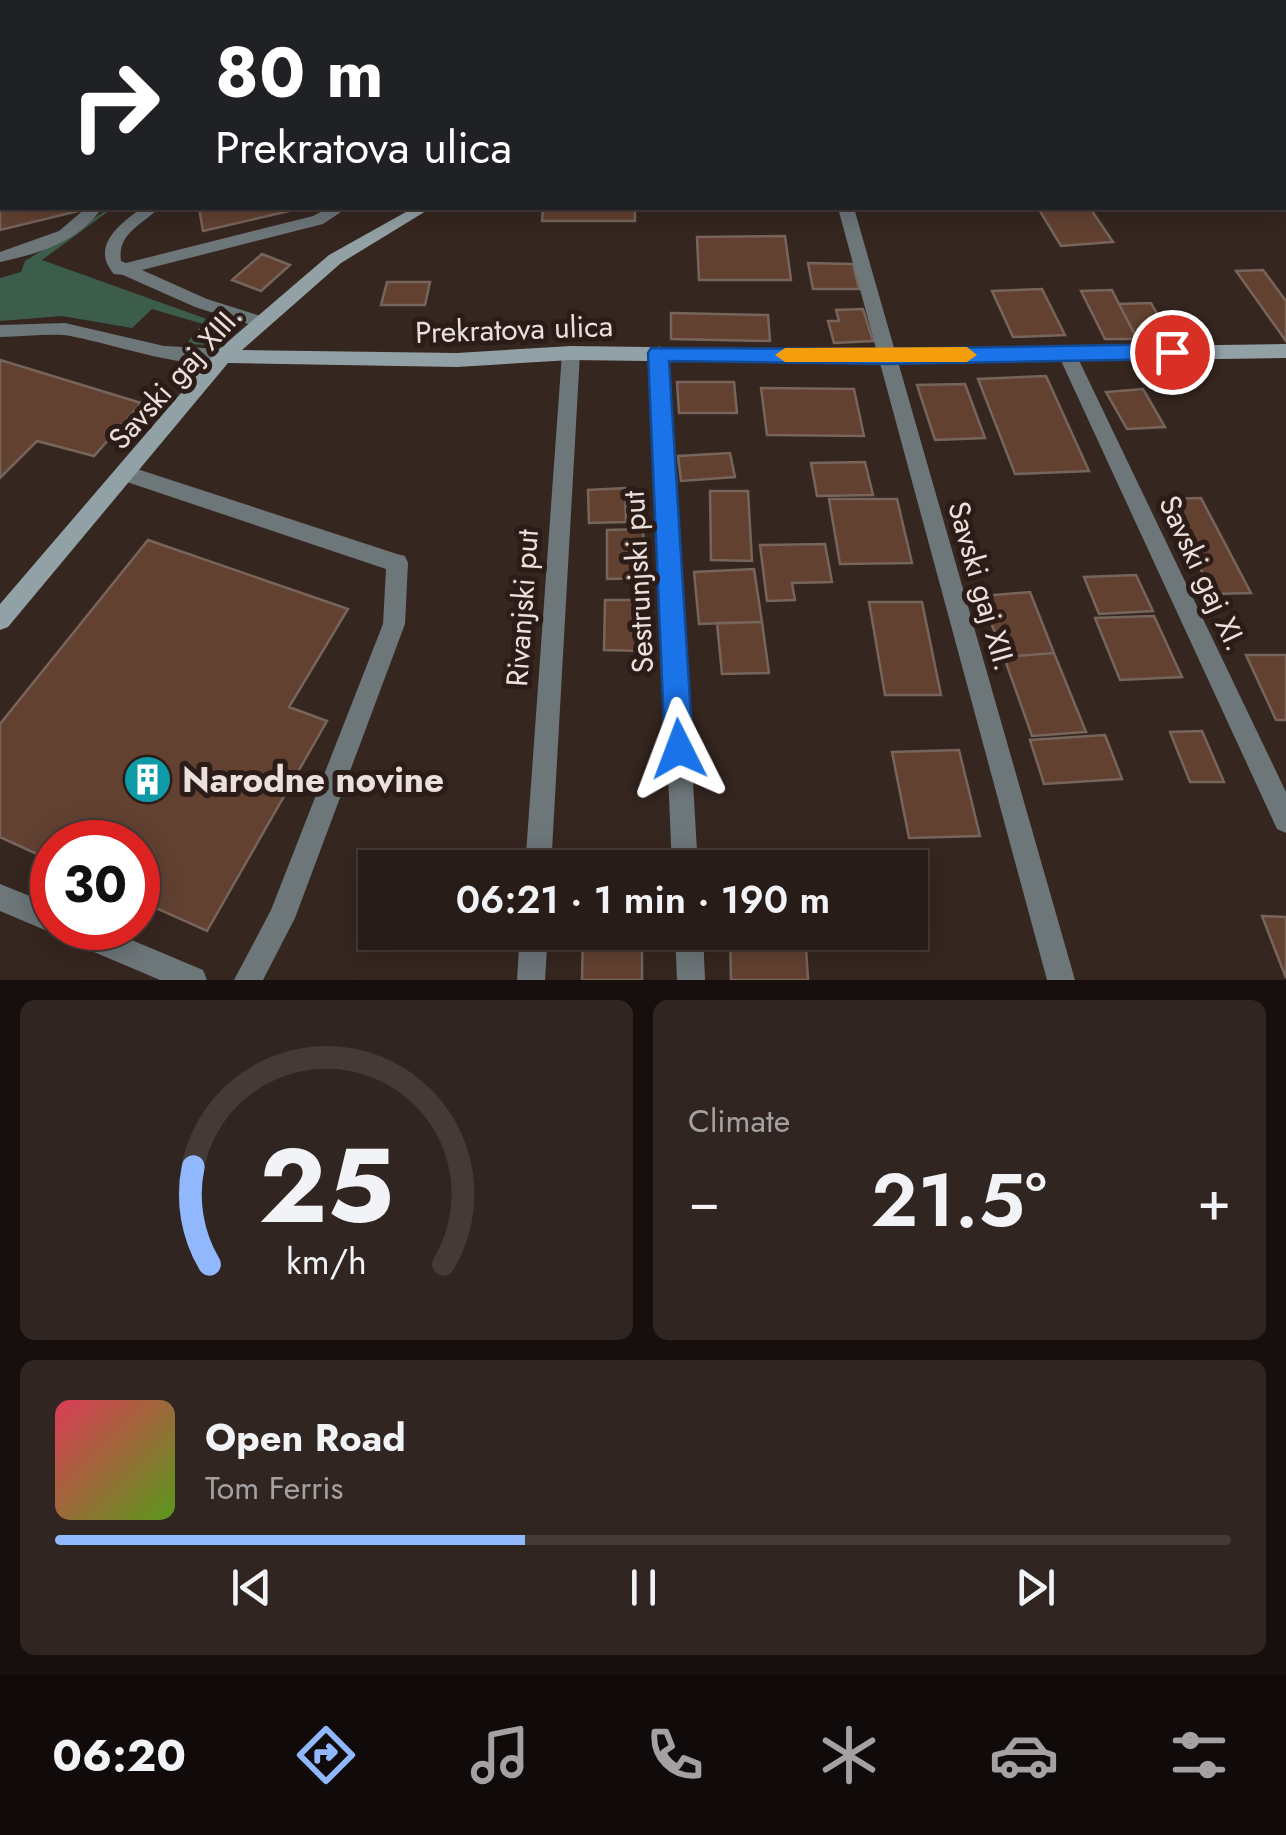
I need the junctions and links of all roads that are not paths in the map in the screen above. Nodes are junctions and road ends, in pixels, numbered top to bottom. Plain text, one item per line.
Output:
1 (92, 210) edge
2 (148, 210) edge
3 (336, 210) edge
4 (420, 210) edge
5 (847, 210) edge
6 (0, 257) edge
7 (120, 270) junction
8 (261, 322) junction
9 (0, 330) edge
10 (1066, 352) junction
11 (658, 353) junction
12 (571, 354) junction
13 (1284, 355) edge
14 (223, 356) junction
15 (887, 357) junction
16 (125, 473) junction
17 (0, 620) edge
18 (1286, 820) edge
19 (539, 850) edge
20 (685, 850) edge
21 (0, 897) edge
22 (30, 910) edge
23 (123, 950) edge
24 (533, 950) edge
25 (690, 950) edge
26 (193, 980) edge
27 (248, 980) edge
28 (531, 980) edge
29 (691, 980) edge
30 (1061, 980) edge

1 - 6 street
2 - 7 street
3 - 7 street
4 - 8 street, Savski gaj XIII.
5 - 15 street, Savski gaj XII.
7 - 8 street
8 - 14 street, Savski gaj XIII.
9 - 14 street
10 - 13 street, Prekratova ulica
10 - 15 street, Prekratova ulica
10 - 18 street, Savski gaj XI.
11 - 12 street, Prekratova ulica
11 - 15 street, Prekratova ulica
11 - 20 street, Sestrunjski put
12 - 14 street, Prekratova ulica
12 - 19 street, Rivanjski put
14 - 16 street, Savski gaj XIII.
15 - 30 street, Savski gaj XII.
16 - 17 street, Savski gaj XIII.
16 - 27 street
21 - 22 street
23 - 26 street
24 - 28 street
25 - 29 street

